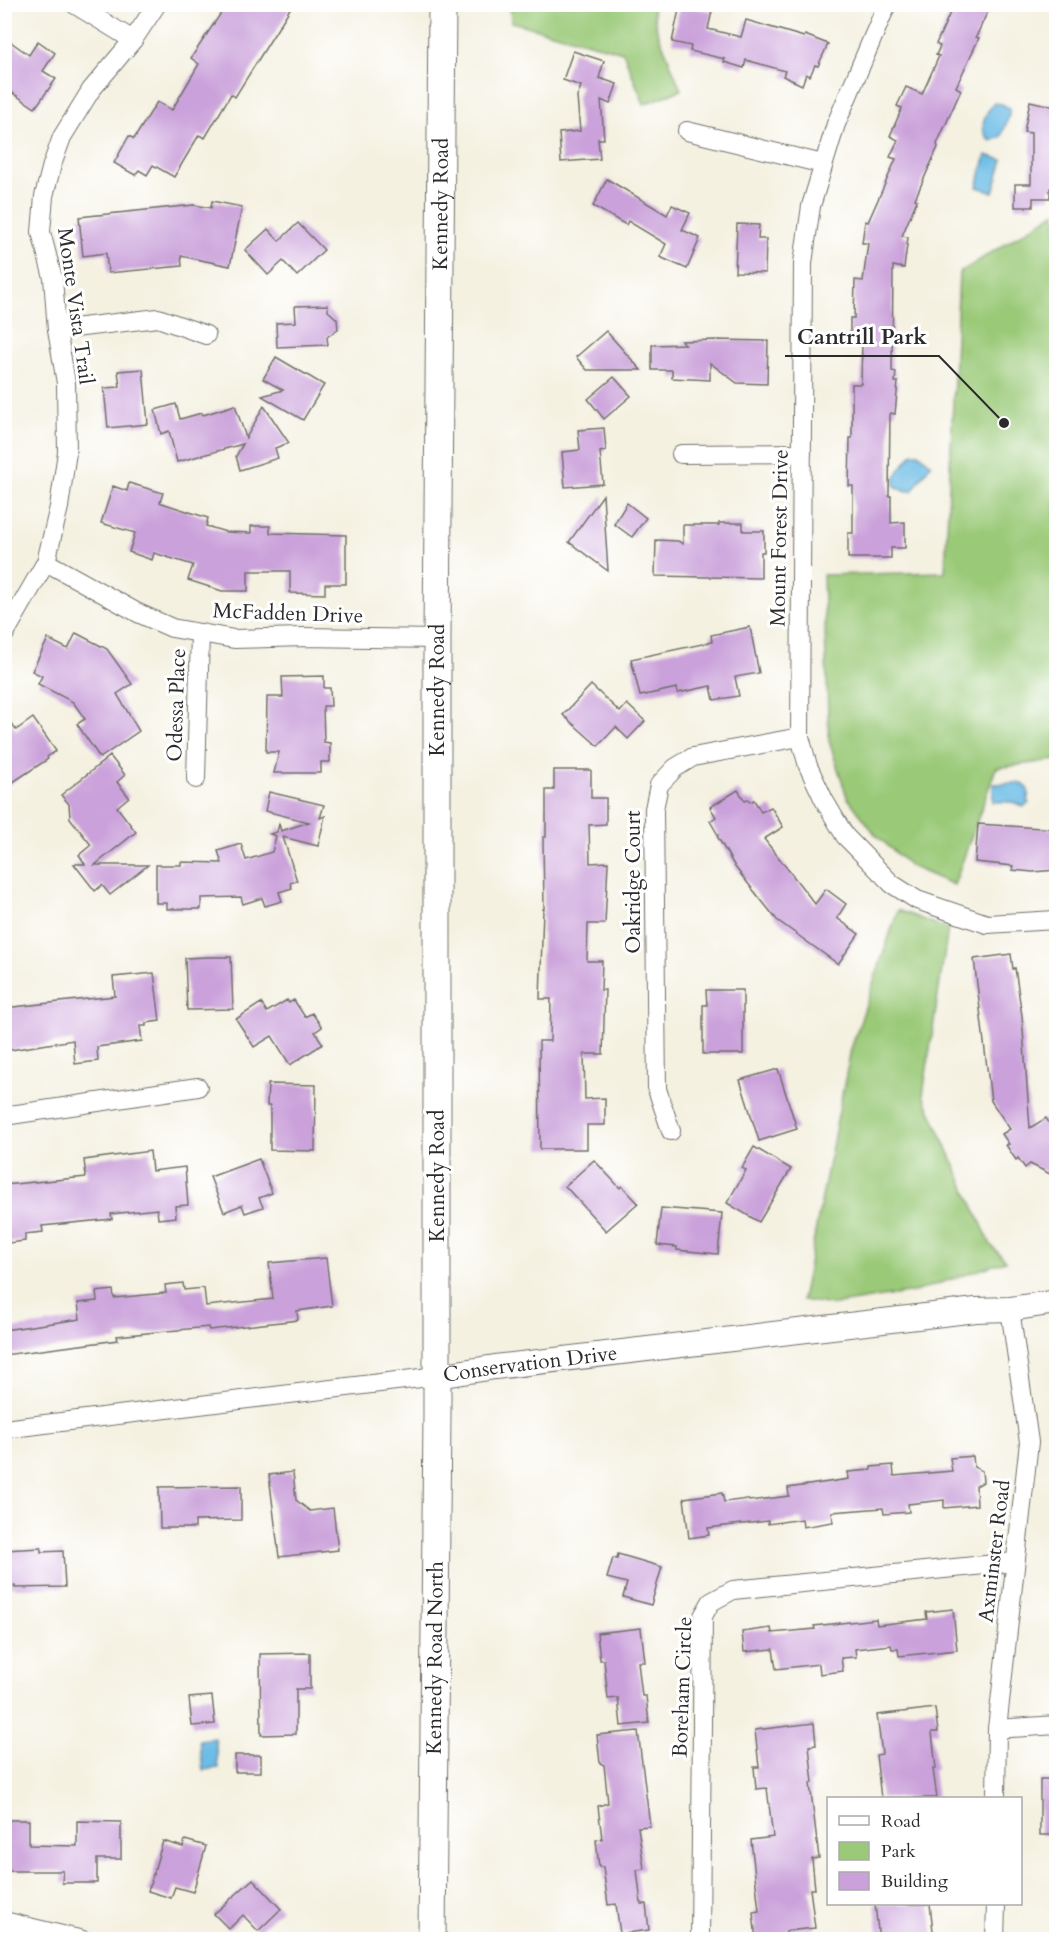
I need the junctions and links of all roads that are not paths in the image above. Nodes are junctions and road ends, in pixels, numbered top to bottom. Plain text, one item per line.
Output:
1 (74, 4) edge
2 (157, 4) edge
3 (442, 4) edge
4 (887, 4) edge
5 (133, 40) junction
6 (687, 131) dead end
7 (823, 164) junction
8 (57, 330) junction
9 (206, 335) dead end
10 (802, 453) junction
11 (681, 454) dead end
12 (46, 562) junction
13 (200, 633) junction
14 (4, 635) edge
15 (437, 639) junction
16 (800, 737) junction
17 (196, 779) dead end
18 (1056, 920) edge
19 (198, 1087) dead end
20 (4, 1116) edge
21 (671, 1131) dead end
22 (1056, 1302) edge
23 (1010, 1309) junction
24 (437, 1376) junction
25 (4, 1429) edge
26 (1015, 1562) junction
27 (1056, 1725) edge
28 (997, 1728) junction
29 (996, 1797) edge
30 (996, 1905) edge
31 (4, 1921) edge
32 (83, 1940) edge
33 (432, 1940) edge
34 (700, 1940) edge
35 (995, 1940) edge

1 - 5 street
2 - 5 street, Monte Vista Trail
3 - 15 main road, Kennedy Road
4 - 7 street, Mount Forest Drive
5 - 8 street, Monte Vista Trail
6 - 7 street
7 - 10 street, Mount Forest Drive
8 - 9 street
8 - 12 street, Monte Vista Trail
10 - 11 street
10 - 16 street, Mount Forest Drive
12 - 13 street, McFadden Drive
12 - 14 street, Monte Vista Trail
13 - 15 street, McFadden Drive
13 - 17 street, Odessa Place
15 - 24 main road, Kennedy Road
16 - 18 street, Mount Forest Drive
16 - 21 street, Oakridge Court
19 - 20 street
22 - 23 street, Conservation Drive
23 - 24 street, Conservation Drive
23 - 26 street, Axminster Road
24 - 25 street, Conservation Drive
24 - 33 main road, Kennedy Road North
26 - 28 street, Axminster Road
26 - 34 street, Boreham Circle
27 - 28 street
28 - 29 street, Axminster Road
30 - 35 street
31 - 32 street

